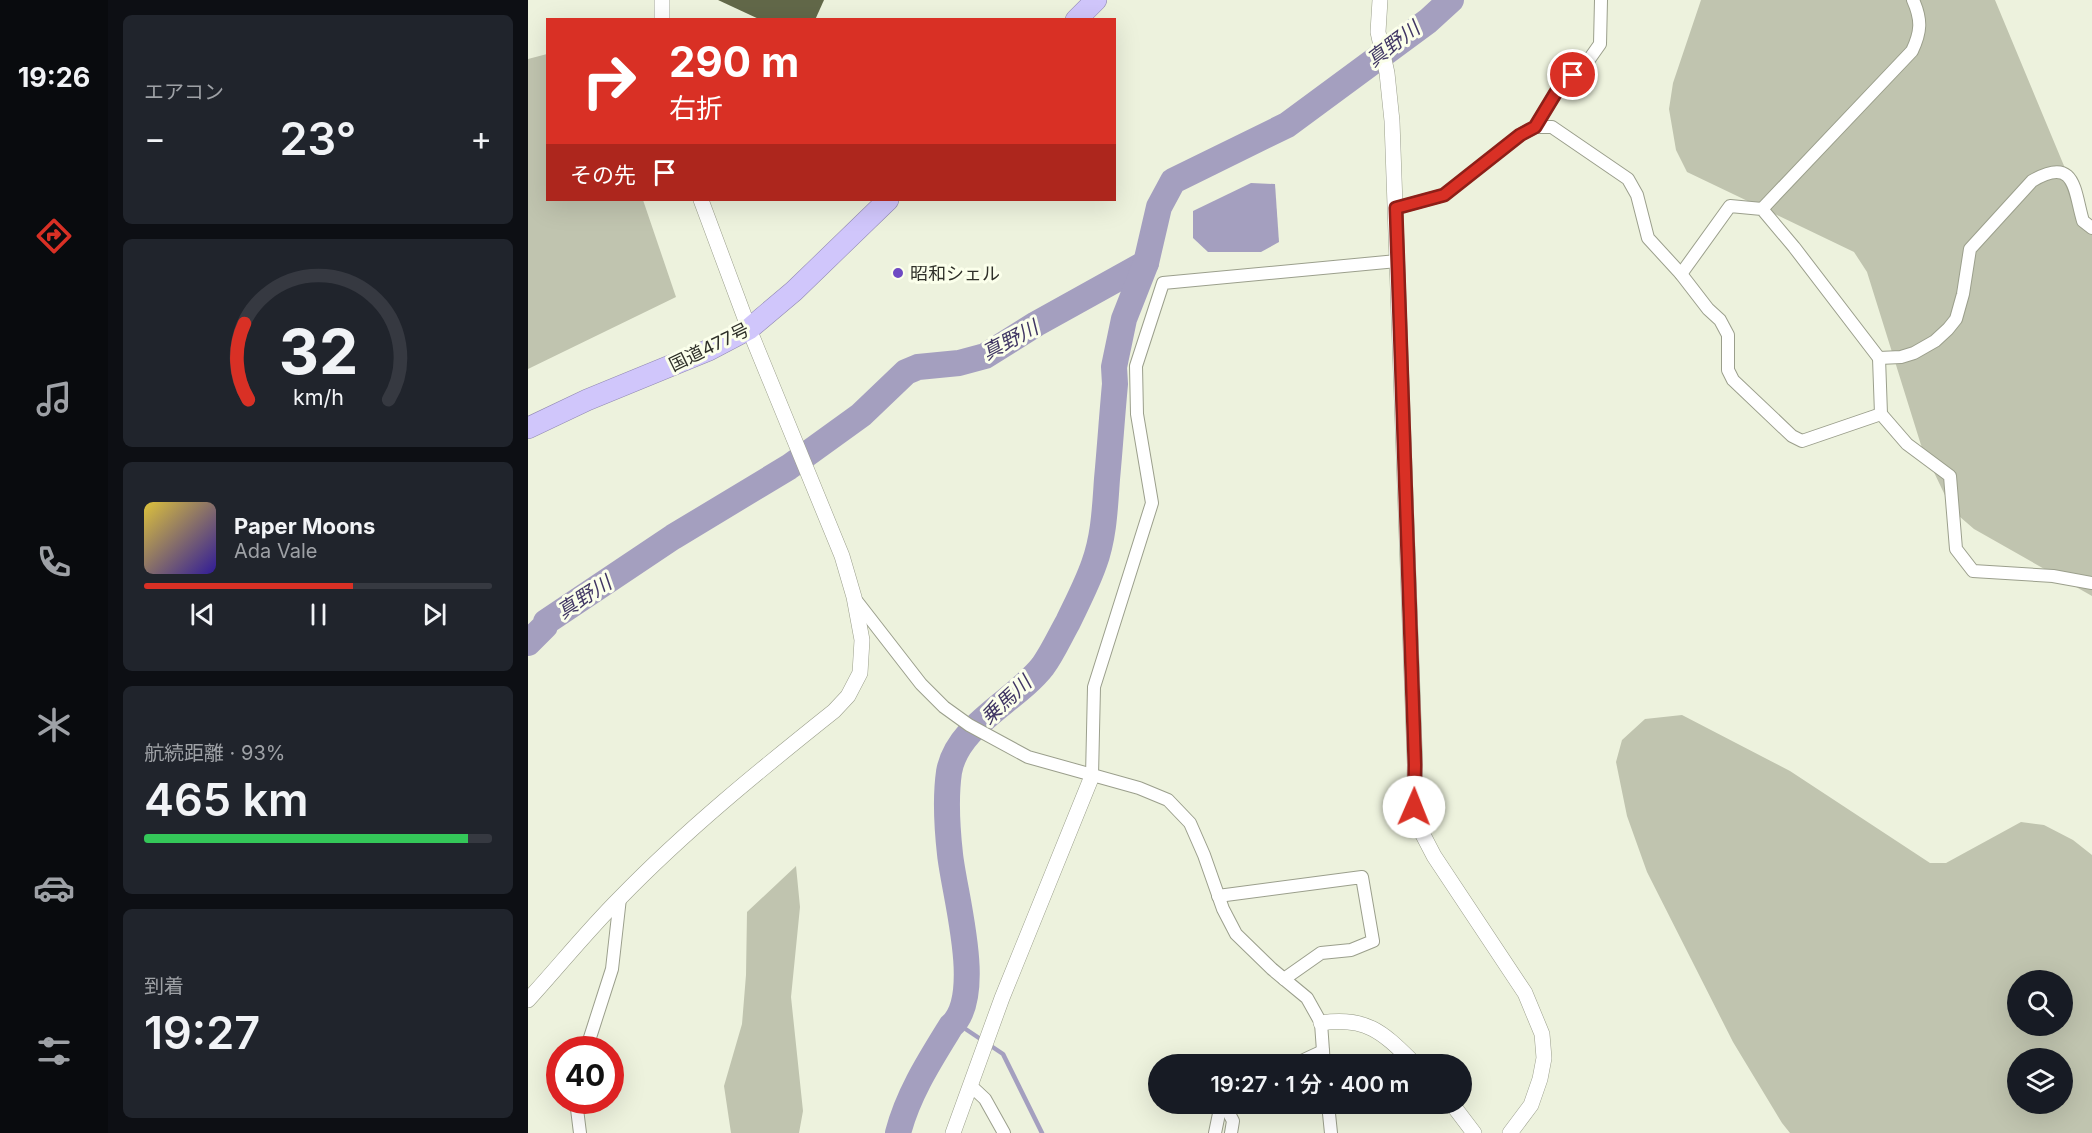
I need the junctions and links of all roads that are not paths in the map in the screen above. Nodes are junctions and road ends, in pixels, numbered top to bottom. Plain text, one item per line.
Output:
1 (662, 0) edge
2 (1096, 0) edge
3 (1380, 0) edge
4 (1601, 0) edge
5 (1913, 0) edge
6 (662, 18) edge
7 (1078, 18) edge
8 (1535, 127) junction
9 (701, 201) edge
10 (887, 201) edge
11 (1396, 208) junction
12 (1762, 209) junction
13 (2092, 228) edge
14 (1397, 261) junction
15 (1681, 274) junction
16 (749, 329) junction
17 (1879, 358) junction
18 (1881, 414) junction
19 (528, 428) edge
20 (2092, 583) edge
21 (854, 597) junction
22 (1092, 776) junction
23 (1218, 896) junction
24 (620, 898) junction
25 (1284, 979) junction
26 (528, 1000) edge
27 (1321, 1023) junction
28 (590, 1036) edge
29 (1323, 1051) junction
30 (1317, 1054) edge
31 (1323, 1054) edge
32 (1404, 1054) edge
33 (970, 1085) junction
34 (578, 1114) edge
35 (1220, 1114) edge
36 (1228, 1114) edge
37 (1329, 1114) edge
38 (1460, 1114) edge
39 (580, 1133) edge
40 (953, 1133) edge
41 (1004, 1133) edge
42 (1215, 1133) edge
43 (1231, 1133) edge
44 (1331, 1133) edge
45 (1474, 1133) edge
46 (1510, 1133) edge

1 - 6 street
2 - 7 highway
3 - 11 street
4 - 8 street
5 - 12 street
8 - 11 street
8 - 15 street
9 - 16 street
10 - 16 highway, 国道477号
11 - 14 street
12 - 15 street
12 - 17 street
13 - 17 street
14 - 22 street
14 - 46 street
15 - 18 street
16 - 19 highway, 国道477号
16 - 21 street
17 - 18 street
18 - 20 street
21 - 22 street
21 - 24 street
22 - 23 street
22 - 33 street
23 - 25 street
23 - 25 street
24 - 26 street
24 - 28 street
25 - 27 street
27 - 29 street
27 - 32 street
29 - 30 street
29 - 31 street
33 - 40 street
33 - 41 street
34 - 39 street
35 - 42 street
36 - 43 street
37 - 44 street
38 - 45 street

